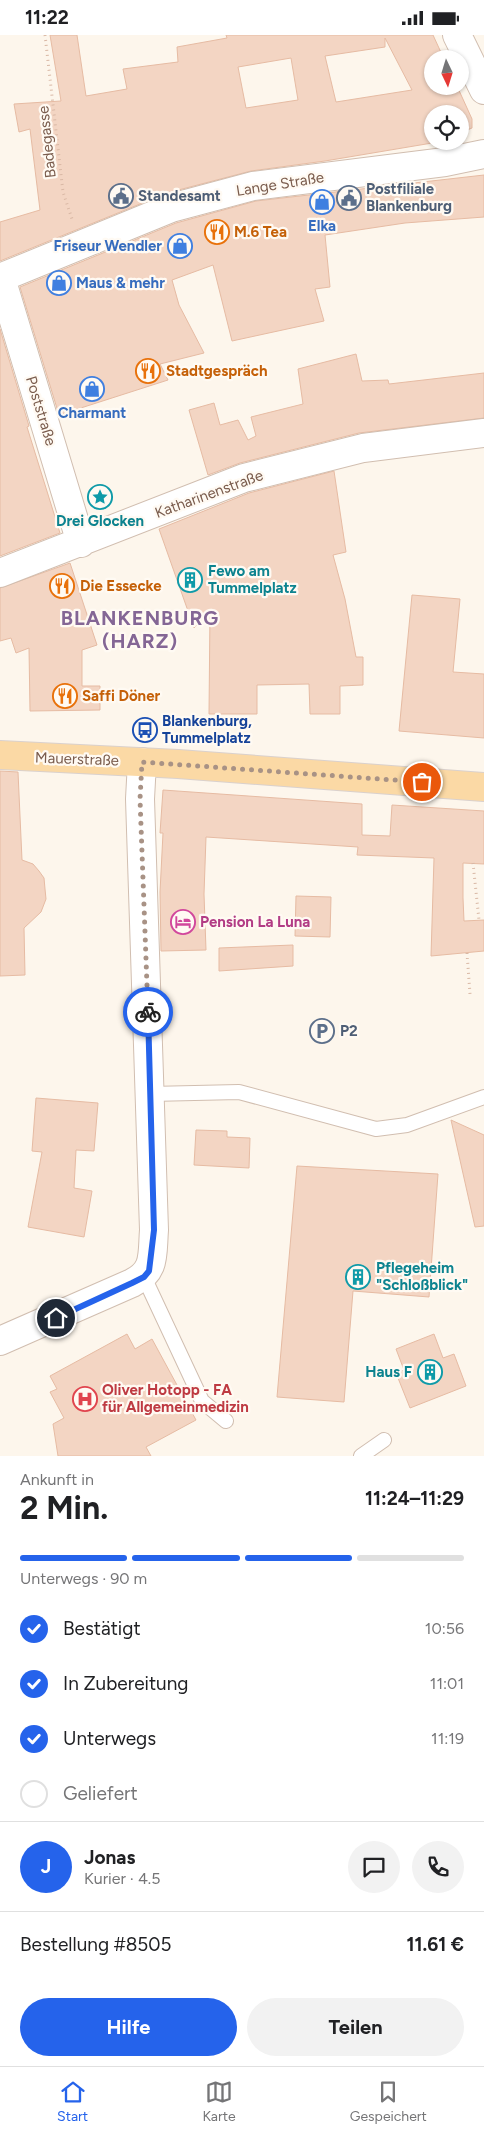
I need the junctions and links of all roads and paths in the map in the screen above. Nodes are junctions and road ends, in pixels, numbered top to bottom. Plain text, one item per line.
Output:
1 (45, 35) edge
2 (457, 35) edge
3 (484, 90) edge
4 (484, 154) edge
5 (82, 243) junction
6 (1, 278) edge
7 (484, 433) edge
8 (81, 543) junction
9 (0, 573) edge
10 (0, 755) edge
11 (142, 762) junction
12 (484, 787) edge
13 (473, 863) dead end
14 (480, 920) dead end
15 (467, 953) dead end
16 (470, 994) dead end
17 (150, 1094) junction
18 (484, 1097) edge
19 (144, 1277) junction
20 (0, 1341) edge
21 (226, 1421) dead end
22 (384, 1440) dead end
23 (361, 1456) edge

1 - 5 path, Badegasse
2 - 3 street
4 - 5 street, Lange Straße
5 - 6 street, Lange Straße
6 - 8 street, Poststraße
7 - 8 street, Katharinenstraße
8 - 9 street, Katharinenstraße
10 - 11 main road, Mauerstraße
11 - 12 main road, Mauerstraße
11 - 17 street
13 - 14 path
15 - 16 path
17 - 18 lane
17 - 19 street
19 - 20 street
19 - 21 lane
22 - 23 lane

